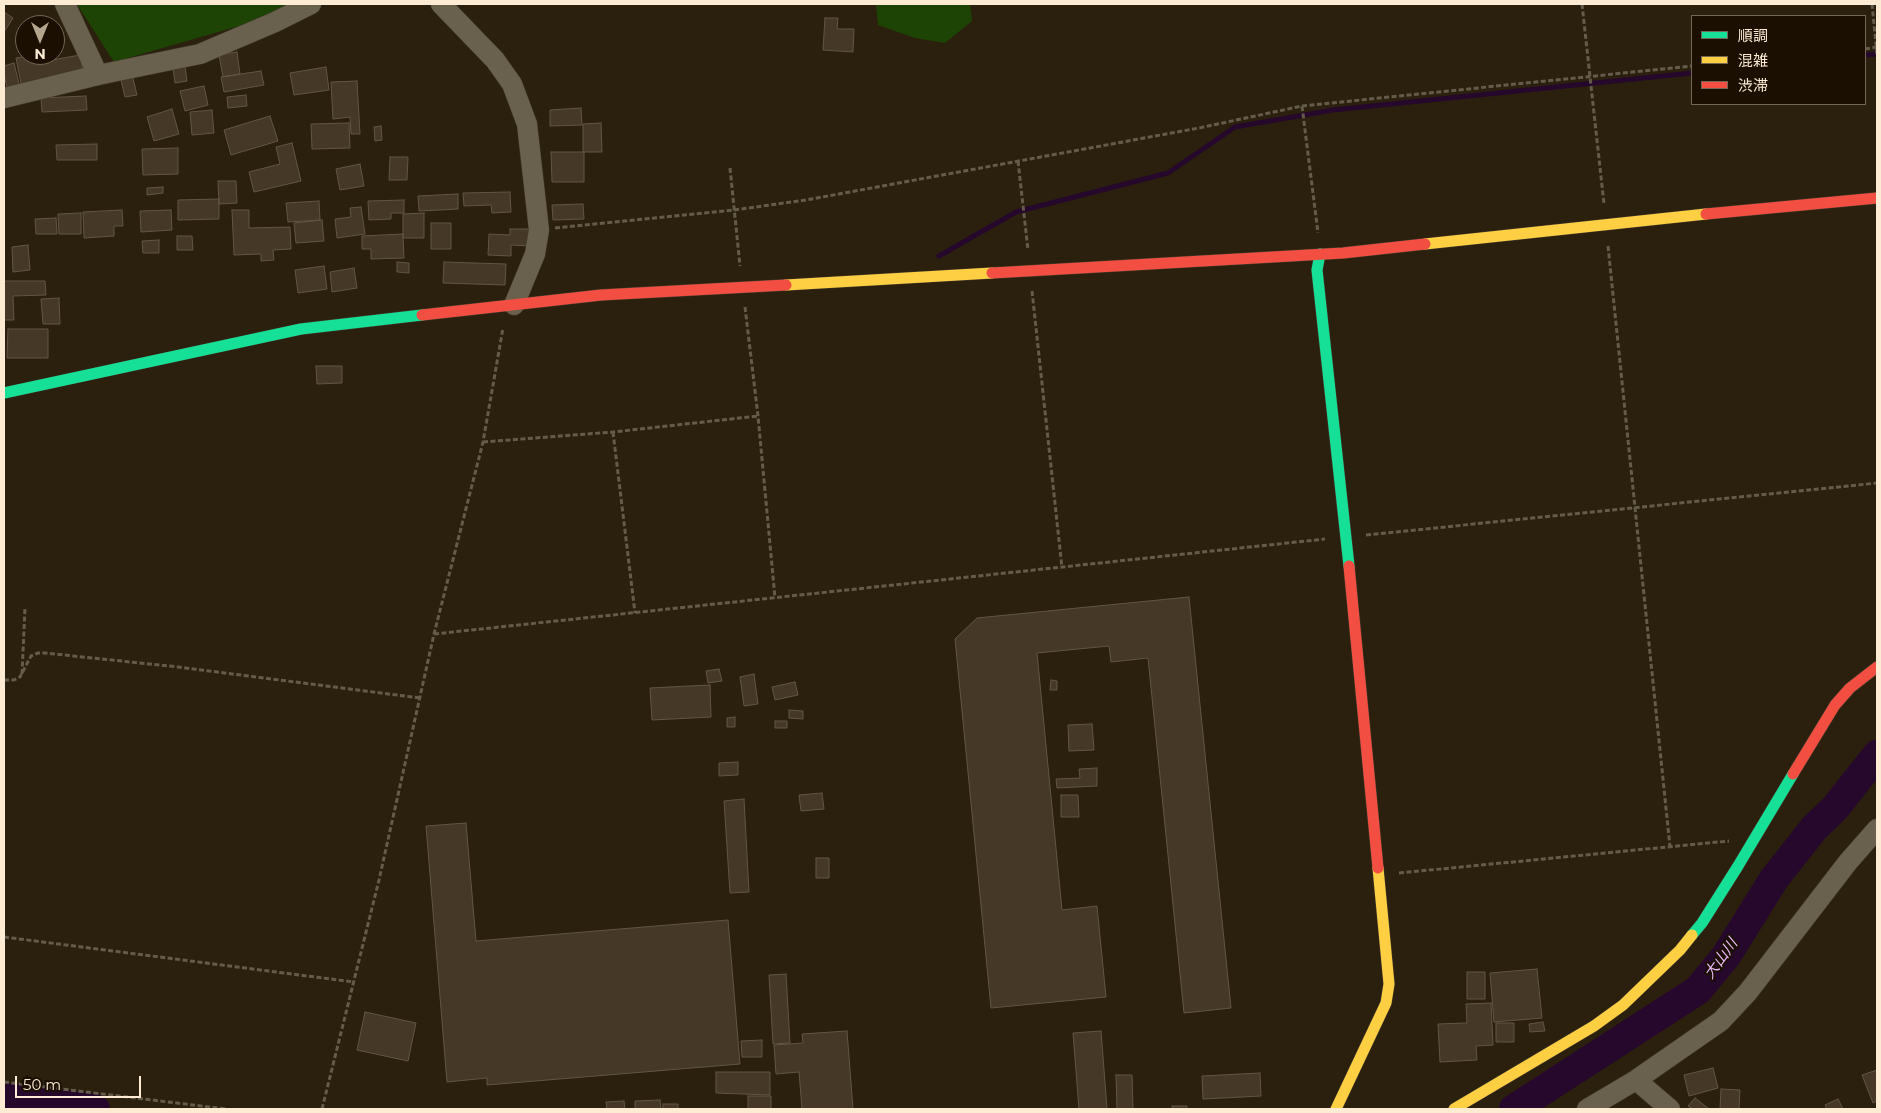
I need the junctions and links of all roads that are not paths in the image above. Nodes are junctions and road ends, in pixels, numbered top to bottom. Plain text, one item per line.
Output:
1 (65, 4) edge
2 (310, 4) edge
3 (441, 4) edge
4 (98, 75) junction
5 (4, 98) edge
6 (1877, 198) edge
7 (1320, 254) junction
8 (514, 305) junction
9 (4, 393) edge
10 (1877, 667) edge
11 (1877, 829) edge
12 (1636, 1080) junction
13 (1336, 1109) edge
14 (1454, 1109) edge
15 (1587, 1109) edge
16 (1670, 1109) edge

1 - 4 street
2 - 4 street
3 - 8 street
4 - 5 street
6 - 7 street
7 - 8 street
7 - 13 street
8 - 9 street
10 - 14 street
11 - 12 street
12 - 15 street
12 - 16 street

